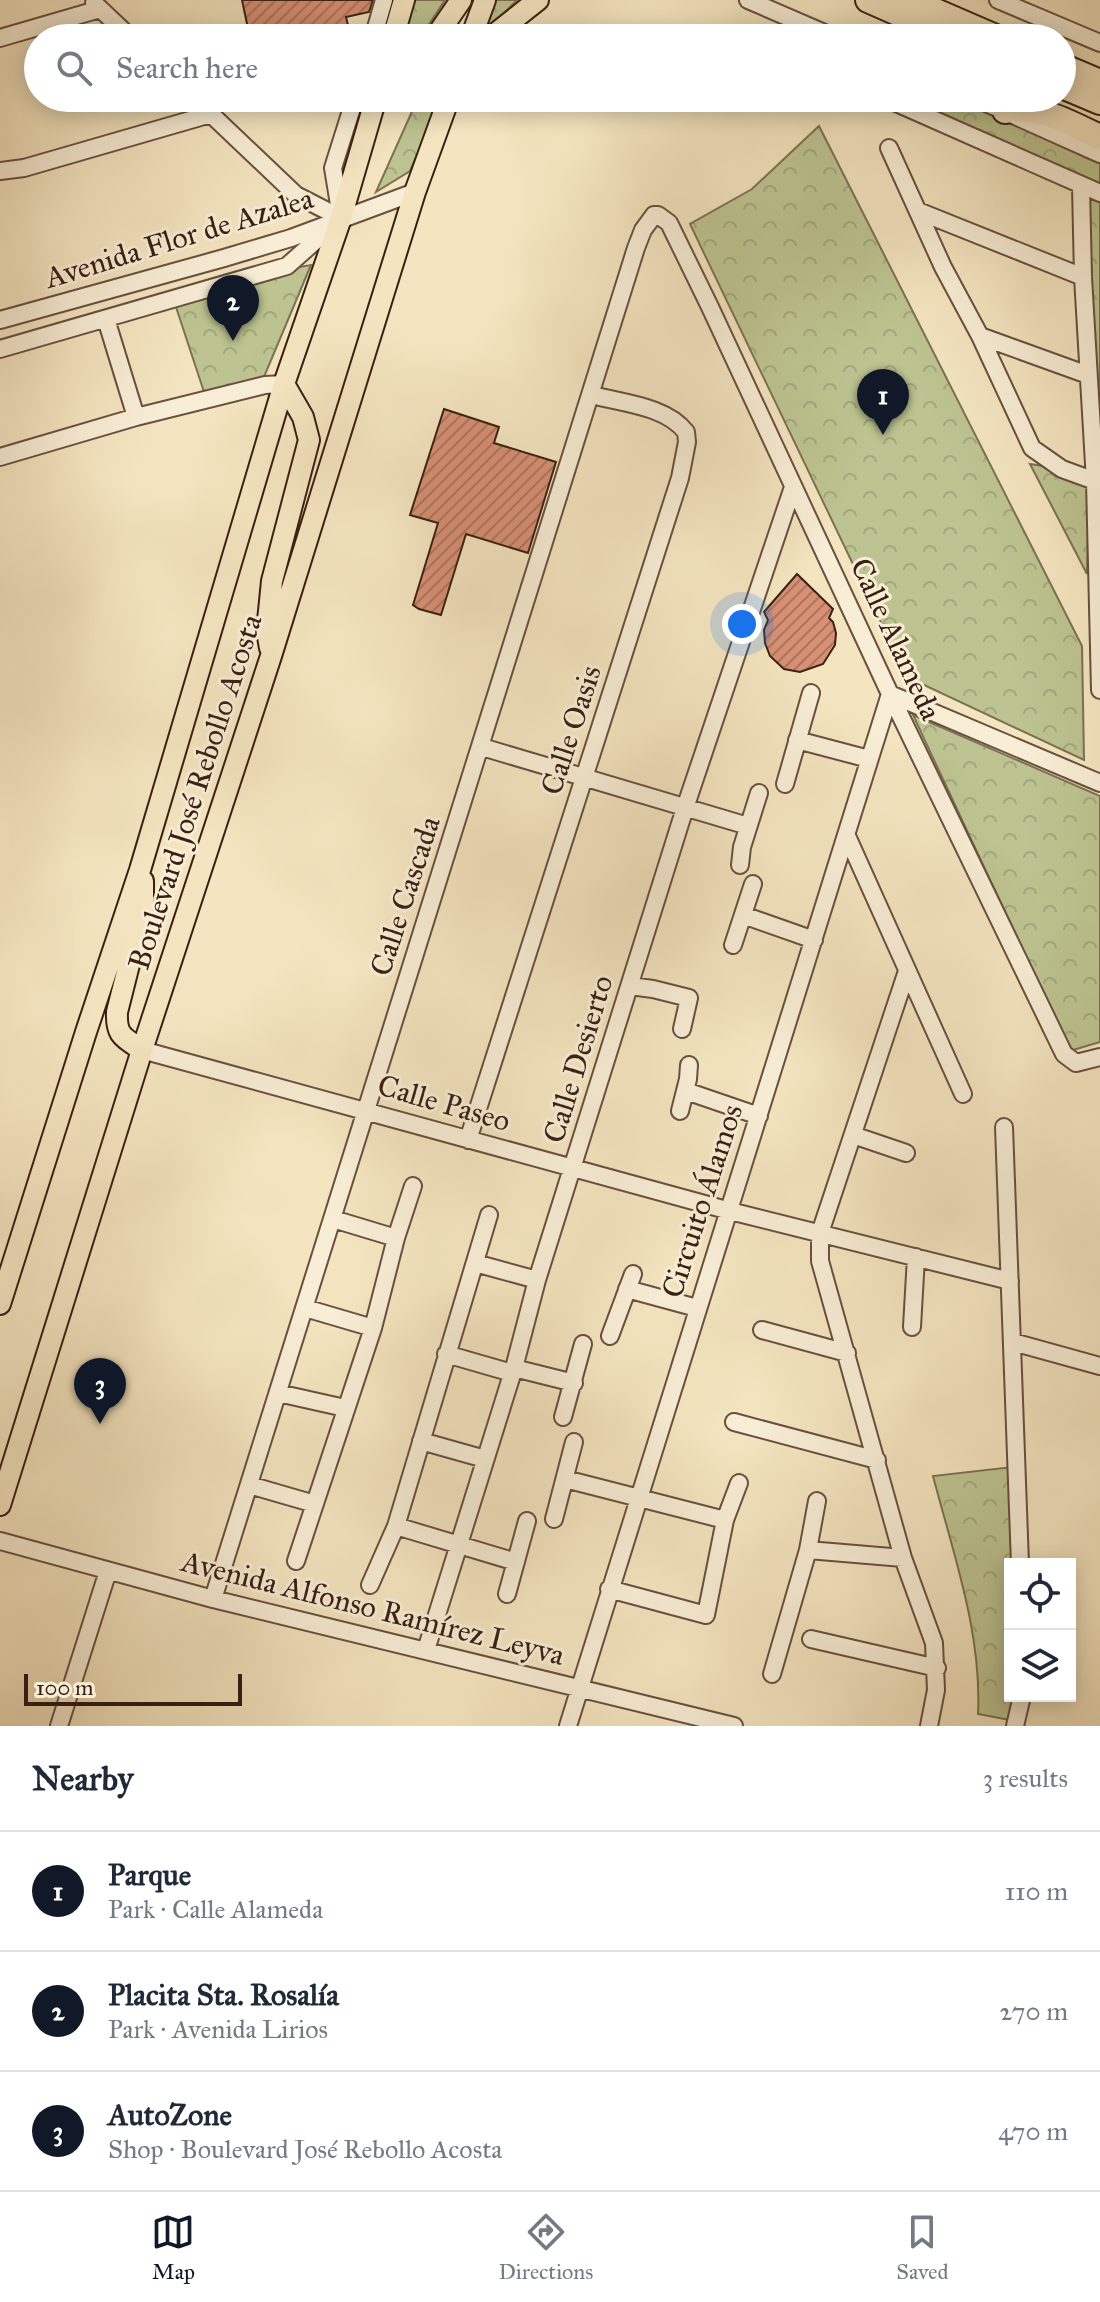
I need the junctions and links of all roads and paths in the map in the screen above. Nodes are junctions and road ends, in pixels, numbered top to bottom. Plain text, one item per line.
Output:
1 (384, 0) edge
2 (404, 0) edge
3 (461, 0) edge
4 (485, 0) edge
5 (538, 0) edge
6 (748, 0) edge
7 (771, 0) edge
8 (868, 0) edge
9 (910, 0) edge
10 (998, 0) edge
11 (95, 4) edge
12 (786, 17) junction
13 (39, 24) edge
14 (116, 24) edge
15 (377, 24) edge
16 (397, 24) edge
17 (445, 24) edge
18 (476, 24) edge
19 (508, 24) edge
20 (803, 24) edge
21 (922, 24) edge
22 (966, 24) edge
23 (1055, 24) edge
24 (24, 29) edge
25 (1076, 33) edge
26 (0, 38) edge
27 (1100, 43) edge
28 (1076, 72) edge
29 (1100, 82) edge
30 (1076, 92) edge
31 (1100, 102) edge
32 (351, 112) edge
33 (372, 112) edge
34 (381, 112) edge
35 (444, 112) edge
36 (916, 112) edge
37 (1007, 112) edge
38 (1043, 112) edge
39 (211, 114) joint
40 (366, 131) junction
41 (1100, 137) edge
42 (889, 148) dead end
43 (1100, 154) edge
44 (0, 171) edge
45 (1081, 186) junction
46 (415, 192) junction
47 (1100, 193) edge
48 (918, 211) junction
49 (658, 215) joint
50 (341, 218) junction
51 (1083, 277) junction
52 (106, 319) junction
53 (0, 320) edge
54 (980, 336) junction
55 (0, 349) edge
56 (1088, 375) junction
57 (284, 384) junction
58 (592, 395) junction
59 (136, 417) junction
60 (0, 457) edge
61 (1095, 481) junction
62 (793, 487) junction
63 (1097, 534) edge
64 (271, 656) junction
65 (1100, 690) edge
66 (811, 693) dead end
67 (890, 694) junction
68 (797, 740) junction
69 (482, 747) junction
70 (869, 759) junction
71 (585, 779) junction
72 (1100, 783) edge
73 (785, 784) dead end
74 (759, 793) dead end
75 (685, 808) junction
76 (748, 826) junction
77 (847, 836) junction
78 (740, 865) dead end
79 (140, 870) junction
80 (753, 884) dead end
81 (743, 915) junction
82 (814, 940) junction
83 (733, 945) dead end
84 (907, 971) junction
85 (630, 986) junction
86 (682, 1029) dead end
87 (142, 1050) junction
88 (1100, 1057) edge
89 (689, 1065) dead end
90 (686, 1091) junction
91 (963, 1094) dead end
92 (367, 1111) junction
93 (680, 1111) dead end
94 (759, 1116) junction
95 (1004, 1127) dead end
96 (853, 1135) junction
97 (468, 1140) junction
98 (906, 1153) dead end
99 (573, 1168) junction
100 (413, 1186) dead end
101 (730, 1211) junction
102 (489, 1215) dead end
103 (333, 1219) junction
104 (820, 1233) junction
105 (396, 1238) junction
106 (916, 1257) junction
107 (475, 1263) junction
108 (537, 1280) junction
109 (1010, 1281) junction
110 (0, 1304) edge
111 (305, 1308) junction
112 (697, 1308) junction
113 (912, 1327) dead end
114 (373, 1328) junction
115 (762, 1330) dead end
116 (610, 1336) dead end
117 (1013, 1342) junction
118 (583, 1344) dead end
119 (847, 1353) junction
120 (446, 1354) junction
121 (1100, 1366) edge
122 (513, 1370) junction
123 (574, 1383) junction
124 (278, 1393) junction
125 (345, 1408) junction
126 (563, 1417) dead end
127 (734, 1422) dead end
128 (421, 1441) junction
129 (574, 1442) dead end
130 (485, 1459) junction
131 (877, 1460) junction
132 (565, 1479) junction
133 (739, 1483) dead end
134 (249, 1485) junction
135 (638, 1497) junction
136 (817, 1501) dead end
137 (315, 1504) junction
138 (0, 1505) edge
139 (554, 1519) dead end
140 (725, 1520) junction
141 (527, 1521) dead end
142 (396, 1526) junction
143 (0, 1541) edge
144 (460, 1545) junction
145 (808, 1550) junction
146 (903, 1558) junction
147 (1020, 1558) edge
148 (296, 1561) dead end
149 (516, 1562) junction
150 (108, 1571) junction
151 (370, 1585) dead end
152 (609, 1589) junction
153 (507, 1594) dead end
154 (213, 1599) junction
155 (811, 1639) dead end
156 (426, 1650) junction
157 (937, 1668) junction
158 (772, 1674) dead end
159 (581, 1687) junction
160 (1021, 1702) edge
161 (59, 1726) edge
162 (568, 1726) edge
163 (734, 1726) edge
164 (929, 1726) edge
165 (1015, 1726) edge

1 - 15 street
2 - 16 main road
3 - 17 main road
4 - 18 main road
5 - 19 main road
6 - 12 street
7 - 12 street
8 - 21 highway
9 - 22 highway
10 - 23 street
11 - 13 street
11 - 14 street
12 - 20 street
24 - 26 street
25 - 27 street
28 - 29 highway
30 - 31 highway
32 - 50 street
33 - 40 main road, Boulevard José Rebollo Acosta
34 - 40 main road
35 - 46 main road, Boulevard José Rebollo Acosta
36 - 45 street
37 - 43 street
38 - 41 highway
39 - 44 street
39 - 50 street
40 - 50 main road, Boulevard José Rebollo Acosta
42 - 48 street
45 - 47 street
45 - 51 street
46 - 50 street
46 - 64 main road, Boulevard José Rebollo Acosta
48 - 51 street
48 - 54 street
49 - 58 street, Calle Cascada
49 - 62 street, Calle Alameda
50 - 52 street, Avenida Flor de Azalea
50 - 53 street, Avenida Flor de Azalea
50 - 57 main road, Boulevard José Rebollo Acosta
51 - 56 street
52 - 55 street, Avenida Flor de Azalea
52 - 59 street
54 - 56 street
54 - 61 street
56 - 61 street
57 - 59 street
57 - 64 main road
57 - 79 main road, Boulevard José Rebollo Acosta
58 - 69 street, Calle Cascada
58 - 71 street, Calle Oasis
59 - 60 street
61 - 63 street
62 - 67 street, Calle Alameda
62 - 75 street, Calle Desierto
63 - 65 street
64 - 87 main road, Boulevard José Rebollo Acosta
66 - 68 street
67 - 70 street, Circuito Álamos
67 - 72 street
67 - 88 street, Calle Alameda
68 - 70 street
68 - 73 street
69 - 71 street
69 - 92 street, Calle Cascada
70 - 77 street, Circuito Álamos
71 - 75 street
71 - 97 street, Calle Oasis
74 - 76 street
75 - 76 street
75 - 85 street, Calle Desierto
76 - 78 street
77 - 82 street, Circuito Álamos
77 - 84 street
79 - 87 main road
79 - 110 main road, Boulevard José Rebollo Acosta
80 - 81 street
81 - 82 street
81 - 83 street
82 - 94 street, Circuito Álamos
84 - 91 street
84 - 96 street
85 - 86 street
85 - 99 street, Calle Desierto
87 - 92 street, Calle Paseo
87 - 138 main road, Boulevard José Rebollo Acosta
89 - 90 street
90 - 93 street
90 - 94 street
92 - 97 street, Calle Paseo
92 - 103 street, Calle Cascada
94 - 101 street, Circuito Álamos
95 - 109 street
96 - 98 street
96 - 104 street
97 - 99 street, Calle Paseo
99 - 101 street, Calle Paseo
99 - 108 street, Calle Desierto
100 - 105 street
101 - 104 street, Calle Paseo
101 - 112 street, Circuito Álamos
102 - 107 street
103 - 105 street
103 - 111 street, Calle Cascada
104 - 106 street, Calle Paseo
104 - 119 street
105 - 114 street
106 - 109 street, Calle Paseo
106 - 113 street
107 - 108 street
107 - 120 street
108 - 122 street, Calle Desierto
109 - 117 street
111 - 114 street
111 - 124 street, Calle Cascada
112 - 116 street
112 - 135 street, Circuito Álamos
114 - 125 street
115 - 119 street
117 - 121 street
117 - 147 street
118 - 123 street
119 - 131 street
120 - 122 street
120 - 128 street
122 - 123 street
122 - 130 street, Calle Desierto
123 - 126 street
124 - 125 street
124 - 134 street, Calle Cascada
125 - 137 street
127 - 131 street
128 - 130 street
128 - 142 street
129 - 132 street
130 - 144 street, Calle Desierto
131 - 146 street
132 - 135 street
132 - 139 street
133 - 140 street
134 - 137 street
134 - 154 street, Calle Cascada
135 - 140 street
135 - 152 street, Circuito Álamos
136 - 145 street
137 - 148 street
140 - 152 street
141 - 149 street
142 - 144 street
142 - 151 street
143 - 150 street, Avenida Alfonso Ramírez Leyva
144 - 149 street
144 - 156 street, Calle Desierto
145 - 146 street
145 - 158 street
146 - 157 street
149 - 153 street
150 - 154 street, Avenida Alfonso Ramírez Leyva
150 - 161 street
152 - 159 street, Circuito Álamos
154 - 156 street, Avenida Alfonso Ramírez Leyva
155 - 157 street
156 - 159 street, Avenida Alfonso Ramírez Leyva
157 - 164 street
159 - 162 street, Circuito Álamos
159 - 163 street, Avenida Alfonso Ramírez Leyva
160 - 165 street

